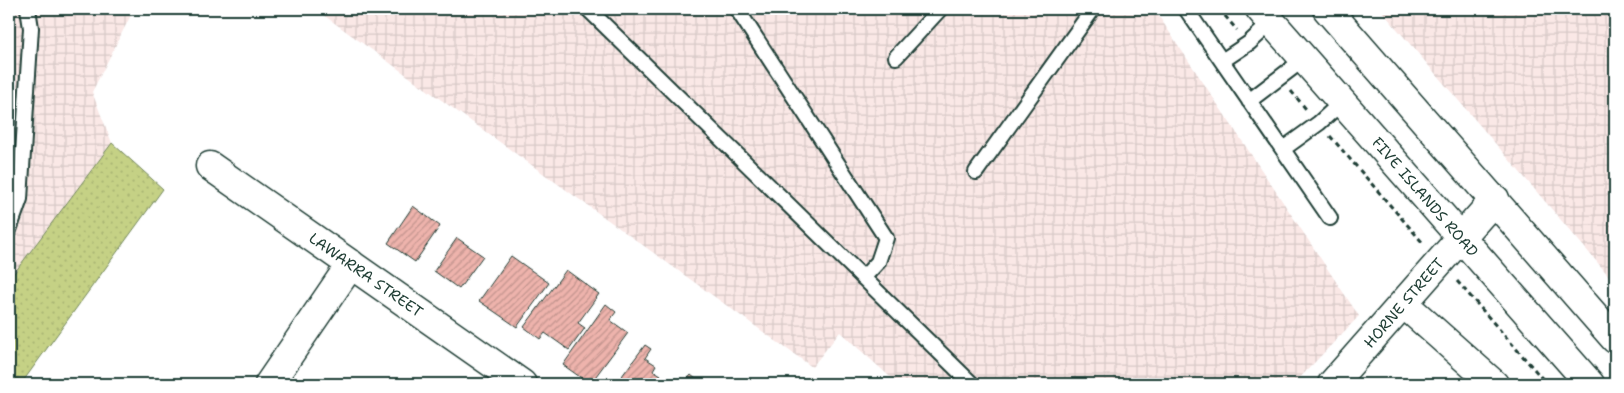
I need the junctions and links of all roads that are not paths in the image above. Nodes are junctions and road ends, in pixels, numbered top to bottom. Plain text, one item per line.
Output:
1 (28, 9) edge
2 (588, 9) edge
3 (737, 9) edge
4 (940, 9) edge
5 (1093, 9) edge
6 (1186, 9) edge
7 (1327, 9) edge
8 (1266, 16) edge
9 (896, 57) dead end
10 (1304, 59) junction
11 (1222, 61) junction
12 (1249, 101) junction
13 (1342, 102) junction
14 (1283, 149) junction
15 (210, 166) dead end
16 (976, 172) dead end
17 (1494, 199) junction
18 (1330, 218) dead end
19 (9, 230) edge
20 (1461, 238) junction
21 (351, 264) junction
22 (863, 278) junction
23 (1404, 304) junction
24 (1615, 339) edge
25 (268, 384) edge
26 (522, 384) edge
27 (972, 384) edge
28 (1332, 384) edge
29 (1494, 384) edge
30 (1590, 384) edge

1 - 19 lane
2 - 22 lane
3 - 22 lane
4 - 9 lane
5 - 16 lane
6 - 11 lane
7 - 17 main road
8 - 10 main road, FIVE ISLANDS ROAD
8 - 11 lane
10 - 12 lane
10 - 13 main road, FIVE ISLANDS ROAD
11 - 12 lane
12 - 14 lane
13 - 14 lane
13 - 20 main road, FIVE ISLANDS ROAD
14 - 18 lane
15 - 21 main road, LAWARRA STREET
17 - 20 main road, HORNE STREET
17 - 24 main road
20 - 23 main road, HORNE STREET
20 - 30 main road, FIVE ISLANDS ROAD
21 - 25 main road
21 - 26 main road, LAWARRA STREET
22 - 27 lane
23 - 28 main road, HORNE STREET
23 - 29 main road

